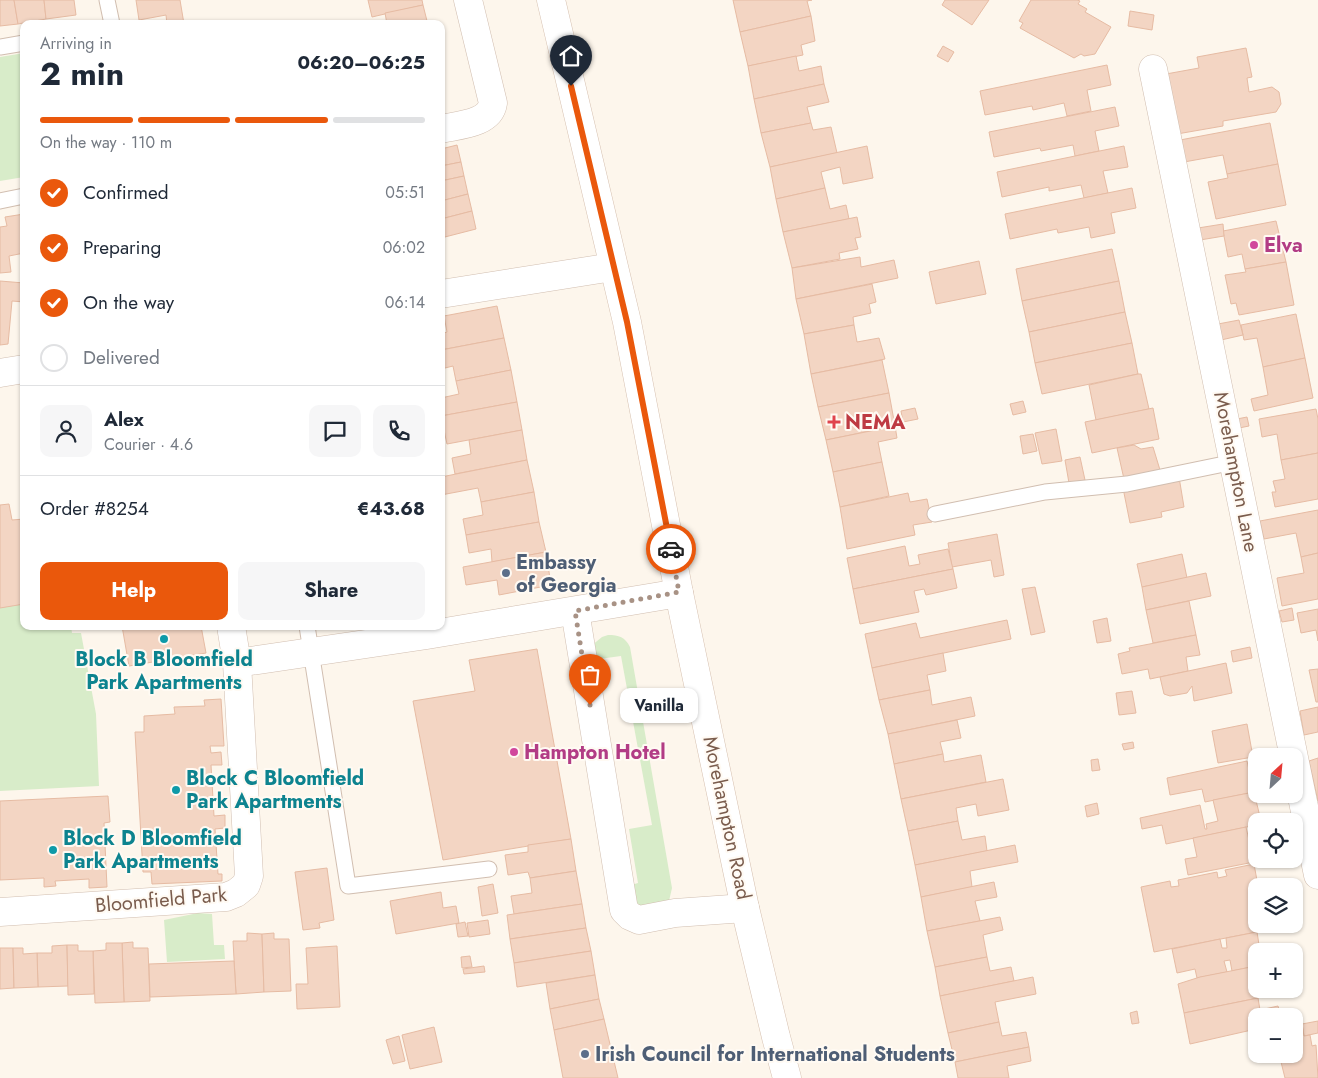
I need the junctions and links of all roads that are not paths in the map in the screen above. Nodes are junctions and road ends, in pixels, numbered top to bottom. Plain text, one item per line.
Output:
1 (107, 0) edge
2 (468, 0) edge
3 (551, 0) edge
4 (111, 20) edge
5 (20, 44) edge
6 (0, 47) edge
7 (1153, 69) dead end
8 (445, 128) edge
9 (20, 197) edge
10 (0, 201) edge
11 (613, 267) junction
12 (445, 293) edge
13 (20, 370) edge
14 (0, 373) edge
15 (1234, 462) junction
16 (935, 514) dead end
17 (679, 592) junction
18 (575, 611) junction
19 (233, 630) edge
20 (309, 639) edge
21 (237, 664) junction
22 (489, 869) dead end
23 (1318, 874) edge
24 (745, 908) junction
25 (0, 912) edge
26 (787, 1078) edge

1 - 4 lane
2 - 8 street
3 - 11 street, Morehampton Road
5 - 6 lane
7 - 15 street, Morehampton Lane
9 - 10 lane
11 - 12 street
11 - 17 street, Morehampton Road
13 - 14 street
15 - 16 lane
15 - 23 street, Morehampton Lane
17 - 18 street
17 - 24 street, Morehampton Road
18 - 20 street
18 - 24 street
19 - 21 street, Bloomfield Park
20 - 21 street
20 - 22 lane
21 - 25 street, Bloomfield Park
24 - 26 street, Morehampton Road

